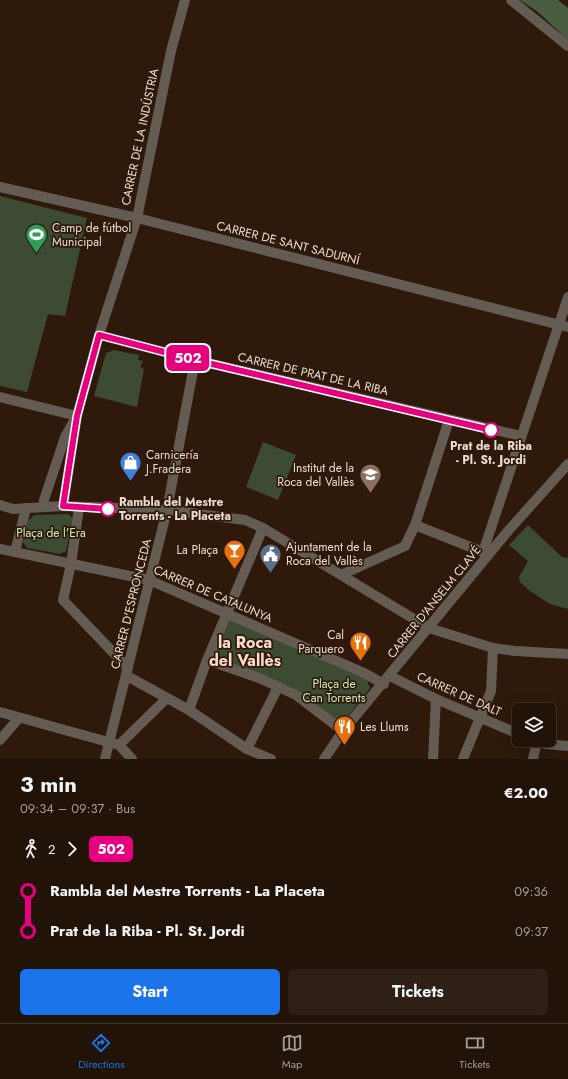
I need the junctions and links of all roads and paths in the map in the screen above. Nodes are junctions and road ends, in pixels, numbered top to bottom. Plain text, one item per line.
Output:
1 (185, 0) edge
2 (511, 0) edge
3 (568, 46) edge
4 (0, 187) edge
5 (136, 218) junction
6 (568, 297) edge
7 (558, 325) junction
8 (568, 327) edge
9 (99, 335) junction
10 (195, 360) junction
11 (0, 397) edge
12 (77, 416) junction
13 (450, 420) junction
14 (521, 436) junction
15 (568, 464) edge
16 (0, 505) edge
17 (63, 506) junction
18 (44, 507) junction
19 (26, 508) junction
20 (79, 508) junction
21 (167, 510) junction
22 (415, 525) junction
23 (263, 528) junction
24 (8, 551) edge
25 (486, 553) junction
26 (71, 564) junction
27 (341, 575) junction
28 (149, 580) junction
29 (227, 614) junction
30 (429, 628) junction
31 (493, 648) junction
32 (568, 654) edge
33 (207, 660) junction
34 (128, 672) junction
35 (387, 680) junction
36 (278, 687) junction
37 (167, 698) junction
38 (436, 699) junction
39 (189, 710) junction
40 (0, 712) edge
41 (19, 718) junction
42 (480, 718) junction
43 (343, 731) junction
44 (512, 731) edge
45 (0, 740) edge
46 (114, 744) junction
47 (556, 744) edge
48 (568, 746) edge
49 (534, 747) edge
50 (247, 749) junction
51 (105, 759) edge
52 (132, 759) edge
53 (271, 759) edge
54 (324, 759) edge
55 (433, 759) edge
56 (463, 759) edge
57 (533, 759) edge

1 - 5 street, CARRER DE LA INDÚSTRIA
2 - 3 street
4 - 5 street, CARRER DE SANT SADURNÍ
5 - 7 street, CARRER DE SANT SADURNÍ
5 - 9 street, CARRER DE LA INDÚSTRIA
6 - 7 street
7 - 8 street, CARRER DE SANT SADURNÍ
7 - 14 street
9 - 10 street, CARRER DE PRAT DE LA RIBA
9 - 12 street, CARRER DE LA INDÚSTRIA
10 - 13 street, CARRER DE PRAT DE LA RIBA
10 - 21 street, CARRER D'ESPRONCEDA
11 - 12 street
12 - 17 street, CARRER DE LA INDÚSTRIA
12 - 18 street, CARRER DE LA INDÚSTRIA
13 - 14 street, CARRER DE PRAT DE LA RIBA
13 - 22 street
14 - 25 street
15 - 25 street, CARRER D'ANSELM CLAVÉ
16 - 19 street
17 - 18 street
17 - 20 street
18 - 19 street
19 - 24 street
20 - 21 street
20 - 26 street
21 - 23 street
21 - 28 street, CARRER D'ESPRONCEDA
22 - 25 street
22 - 27 street
23 - 27 street
23 - 29 street
24 - 26 street, CARRER DE CATALUNYA
25 - 30 street, CARRER D'ANSELM CLAVÉ
26 - 28 street, CARRER DE CATALUNYA
26 - 34 street
27 - 30 street
28 - 29 street, CARRER DE CATALUNYA
28 - 34 street, CARRER D'ESPRONCEDA
29 - 33 street
29 - 35 street, CARRER DE CATALUNYA
30 - 31 street
30 - 35 street, CARRER D'ANSELM CLAVÉ
31 - 32 street
31 - 42 street
33 - 36 street
33 - 39 street
34 - 37 street
34 - 46 street, CARRER D'ESPRONCEDA
35 - 38 street, CARRER DE DALT
35 - 43 street, CARRER D'ANSELM CLAVÉ
36 - 43 street
36 - 50 street
37 - 39 street
37 - 46 street
38 - 42 street, CARRER DE DALT
38 - 55 street
39 - 50 street
40 - 41 street
41 - 45 street
41 - 46 street
42 - 44 street, CARRER DE DALT
42 - 56 street
43 - 54 street, CARRER D'ANSELM CLAVÉ
46 - 51 street, CARRER D'ESPRONCEDA
46 - 52 street
47 - 48 street
49 - 57 street
50 - 53 street

